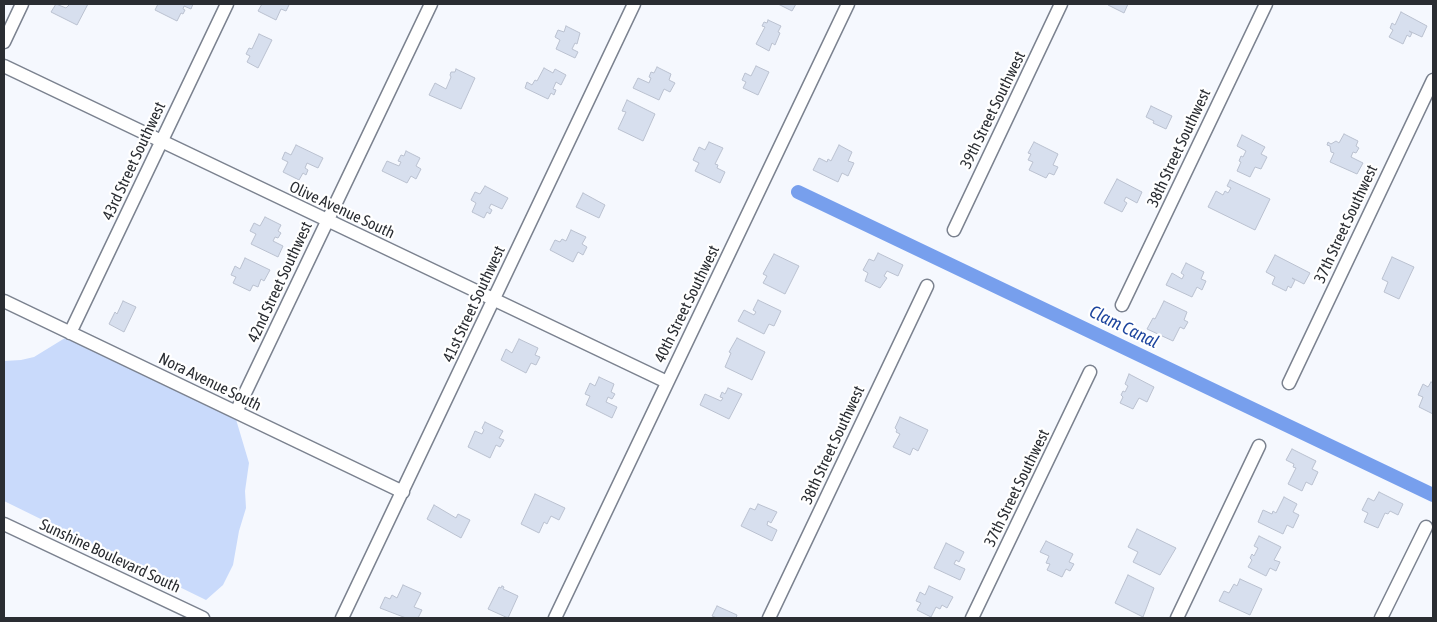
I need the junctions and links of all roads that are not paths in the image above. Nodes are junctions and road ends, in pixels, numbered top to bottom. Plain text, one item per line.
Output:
1 (22, 4) edge
2 (227, 4) edge
3 (431, 4) edge
4 (634, 4) edge
5 (848, 4) edge
6 (1061, 4) edge
7 (1266, 4) edge
8 (4, 42) edge
9 (4, 66) edge
10 (1433, 80) edge
11 (161, 142) junction
12 (327, 220) junction
13 (954, 230) dead end
14 (927, 286) dead end
15 (494, 300) junction
16 (4, 301) edge
17 (1122, 305) dead end
18 (70, 333) junction
19 (1090, 372) dead end
20 (667, 382) junction
21 (1289, 383) dead end
22 (236, 412) junction
23 (1259, 446) dead end
24 (403, 492) junction
25 (4, 524) edge
26 (1426, 527) dead end
27 (203, 618) edge
28 (342, 618) edge
29 (555, 618) edge
30 (769, 618) edge
31 (972, 618) edge
32 (1177, 618) edge
33 (1381, 618) edge

1 - 8 street
2 - 11 street, 43rd Street Southwest
3 - 12 street, 42nd Street Southwest
4 - 15 street, 41st Street Southwest
5 - 20 street, 40th Street Southwest
6 - 13 street, 39th Street Southwest
7 - 17 street, 38th Street Southwest
9 - 11 street, Olive Avenue South
10 - 21 street, 37th Street Southwest
11 - 12 street, Olive Avenue South
11 - 18 street, 43rd Street Southwest
12 - 15 street, Olive Avenue South
12 - 22 street, 42nd Street Southwest
14 - 30 street, 38th Street Southwest
15 - 20 street, Olive Avenue South
15 - 24 street, 41st Street Southwest
16 - 18 street, Nora Avenue South
18 - 22 street, Nora Avenue South
19 - 31 street, 37th Street Southwest
20 - 29 street, 40th Street Southwest
22 - 24 street, Nora Avenue South
23 - 32 street
24 - 28 street, 41st Street Southwest
25 - 27 street, Sunshine Boulevard South
26 - 33 street

